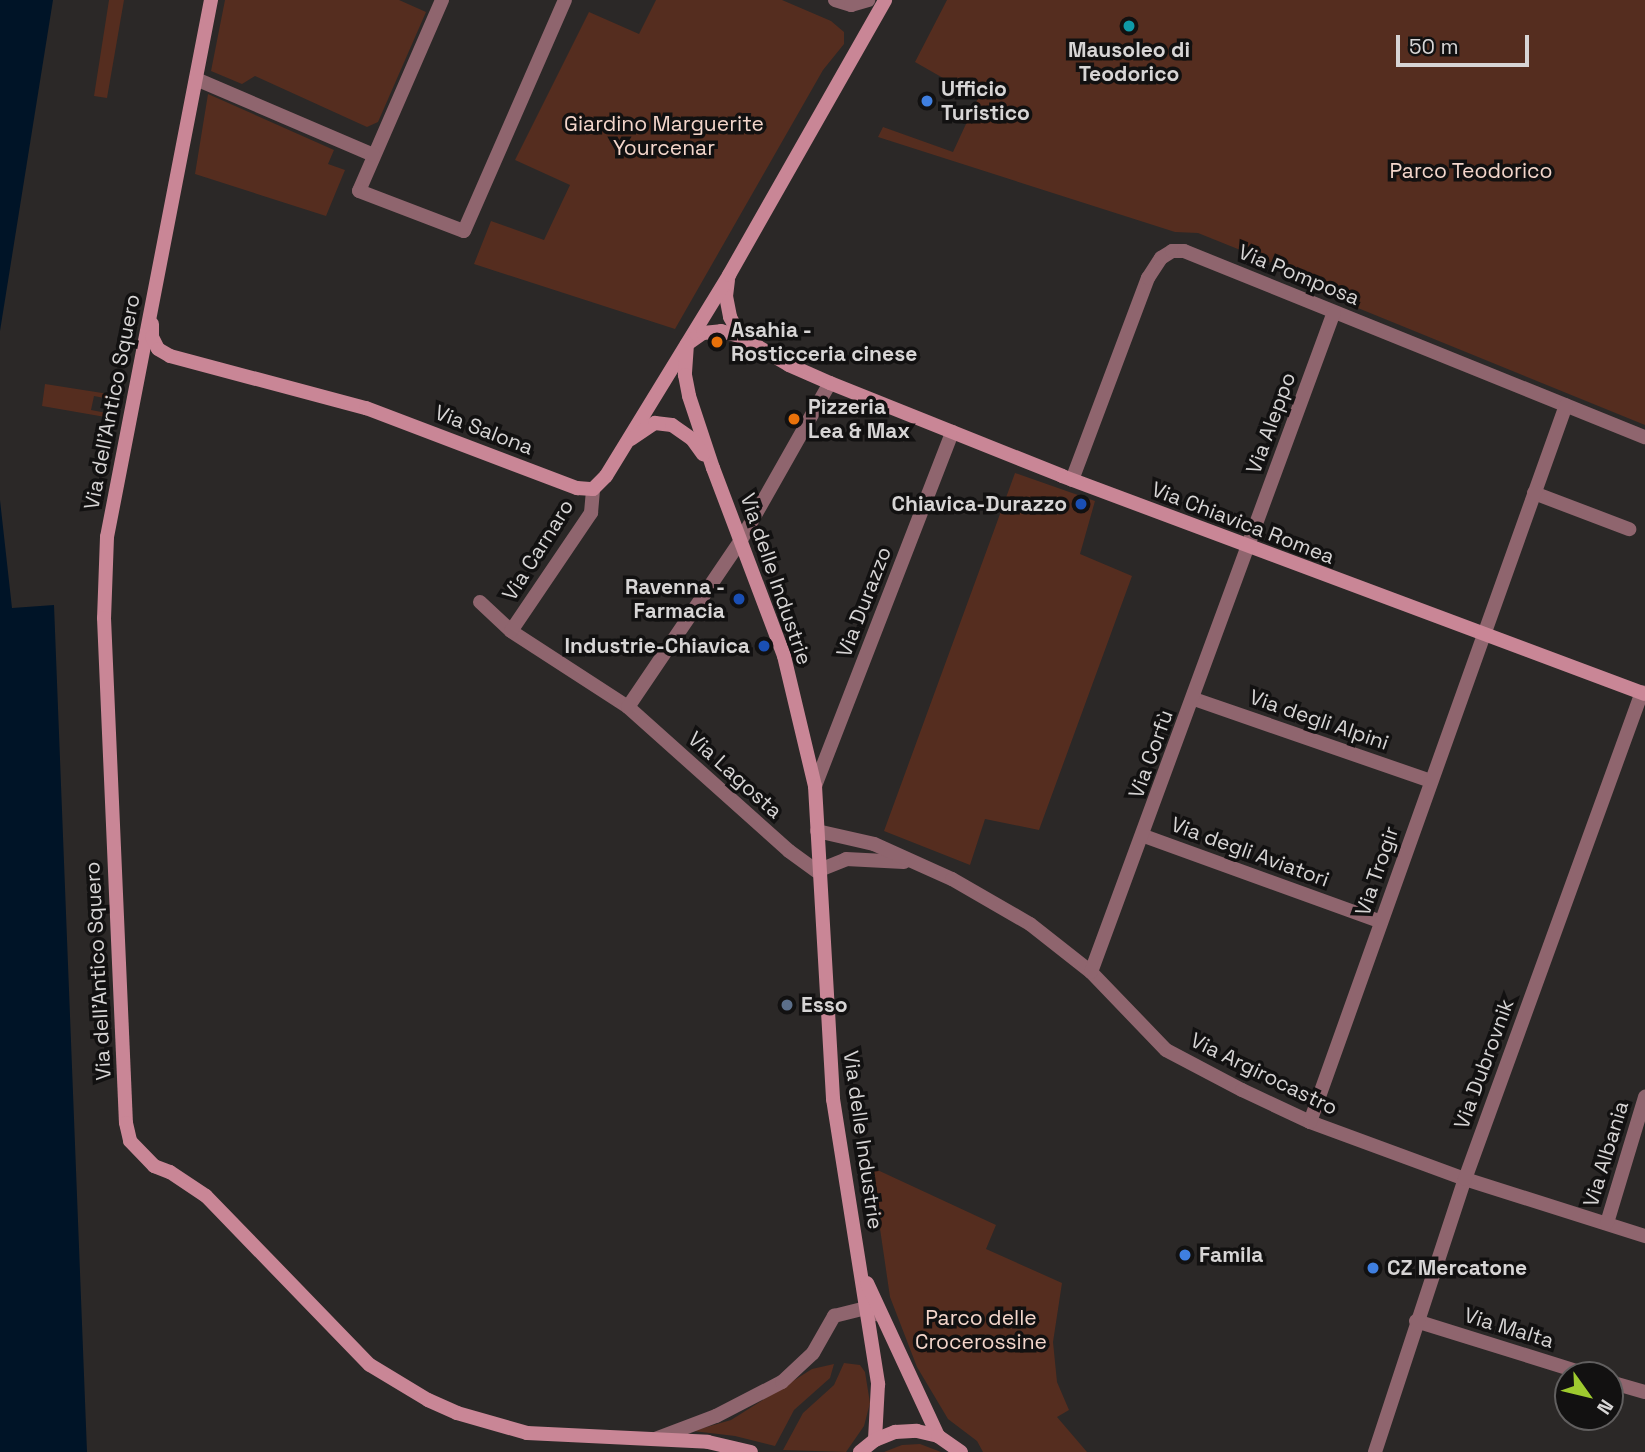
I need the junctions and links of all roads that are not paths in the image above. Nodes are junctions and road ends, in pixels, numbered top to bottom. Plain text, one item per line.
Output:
1 (211, 0) edge
2 (442, 0) edge
3 (565, 0) edge
4 (835, 0) edge
5 (868, 0) edge
6 (885, 0) edge
7 (196, 79) junction
8 (373, 155) junction
9 (729, 275) junction
10 (153, 308) junction
11 (1334, 312) junction
12 (740, 336) junction
13 (687, 344) junction
14 (830, 383) junction
15 (1566, 405) junction
16 (951, 432) junction
17 (1645, 437) edge
18 (627, 441) junction
19 (713, 468) junction
20 (1072, 480) junction
21 (593, 489) junction
22 (1534, 493) junction
23 (1629, 529) dead end
24 (741, 540) junction
25 (1250, 549) junction
26 (480, 602) dead end
27 (511, 631) junction
28 (1483, 634) junction
29 (1643, 693) edge
30 (1194, 699) junction
31 (628, 707) junction
32 (1431, 781) junction
33 (815, 786) junction
34 (817, 831) junction
35 (1144, 836) junction
36 (913, 862) junction
37 (817, 870) junction
38 (1381, 922) junction
39 (1091, 972) junction
40 (1645, 1097) edge
41 (1310, 1122) junction
42 (1465, 1179) junction
43 (1607, 1223) junction
44 (1645, 1236) edge
45 (860, 1266) junction
46 (866, 1308) junction
47 (883, 1319) junction
48 (1416, 1321) junction
49 (1554, 1364) edge
50 (1624, 1386) edge
51 (1645, 1392) edge
52 (938, 1436) junction
53 (653, 1439) junction
54 (875, 1440) junction
55 (751, 1452) edge
56 (860, 1452) edge
57 (961, 1452) edge
58 (1375, 1452) edge

1 - 7 street, Via dell'Antico Squero
2 - 8 street
3 - 8 street
4 - 5 street
6 - 9 street
7 - 8 street
7 - 10 street, Via dell'Antico Squero
9 - 12 street
9 - 13 street
10 - 21 street, Via Salona
10 - 53 street, Via dell'Antico Squero
11 - 15 street, Via Pomposa
11 - 20 street, Via Pomposa
11 - 25 street, Via Aleppo
12 - 13 street
12 - 14 street, Via Chiavica Romea
13 - 18 street
13 - 19 street, Via delle Industrie
14 - 16 street, Via Chiavica Romea
14 - 24 street
15 - 17 street, Via Pomposa
15 - 22 street, Via Trogir
16 - 20 street, Via Chiavica Romea
16 - 33 street, Via Durazzo
18 - 19 street
18 - 21 street
19 - 24 street, Via delle Industrie
20 - 25 street, Via Chiavica Romea
21 - 27 street, Via Carnaro
22 - 23 street
22 - 28 street, Via Trogir
24 - 31 street
24 - 33 street, Via delle Industrie
25 - 28 street, Via Chiavica Romea
25 - 30 street, Via Corfù
26 - 27 street, Via Lagosta
27 - 31 street, Via Lagosta
28 - 29 street, Via Chiavica Romea
28 - 32 street, Via Trogir
29 - 42 street, Via Dubrovnik
30 - 32 street, Via degli Alpini
30 - 35 street, Via Corfù
31 - 37 street, Via Lagosta
32 - 38 street, Via Trogir
33 - 34 street, Via delle Industrie
34 - 36 street, Via Argirocastro
34 - 37 street, Via delle Industrie
35 - 38 street, Via degli Aviatori
35 - 39 street, Via Corfù
36 - 37 street, Via Argirocastro
36 - 39 street, Via Argirocastro
37 - 45 street, Via delle Industrie
38 - 41 street, Via Trogir
39 - 41 street, Via Argirocastro
40 - 43 street, Via Albania
41 - 42 street, Via Argirocastro
42 - 43 street, Via Argirocastro
42 - 48 street, Via Dubrovnik
43 - 44 street, Via Argirocastro
45 - 46 street, Via delle Industrie
45 - 47 street, Via delle Industrie
46 - 47 street
46 - 53 street
46 - 54 street, Via delle Industrie
47 - 52 street, Via delle Industrie
48 - 49 street, Via Malta
48 - 58 street, Via Dubrovnik
50 - 51 street
52 - 54 street
52 - 57 street
53 - 55 street, Via dell'Antico Squero
54 - 56 street

